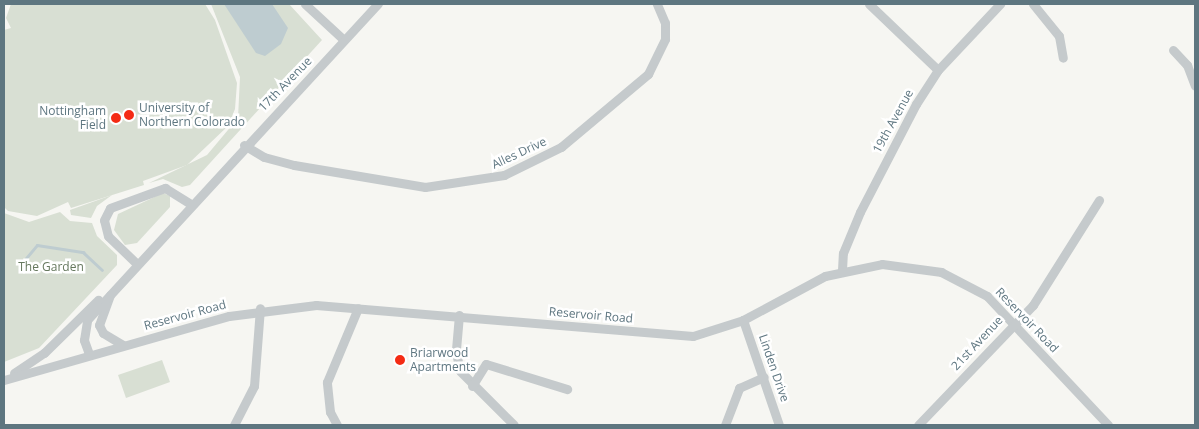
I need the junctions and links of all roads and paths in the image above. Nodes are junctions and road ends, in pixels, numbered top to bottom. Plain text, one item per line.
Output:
1 (305, 4) edge
2 (378, 4) edge
3 (657, 4) edge
4 (869, 4) edge
5 (1000, 4) edge
6 (1033, 4) edge
7 (344, 40) junction
8 (1173, 50) dead end
9 (1063, 58) dead end
10 (938, 70) junction
11 (1195, 86) edge
12 (244, 145) junction
13 (1099, 200) dead end
14 (191, 204) junction
15 (136, 264) junction
16 (842, 270) junction
17 (111, 292) junction
18 (260, 308) junction
19 (358, 308) junction
20 (459, 315) junction
21 (743, 320) junction
22 (1013, 322) junction
23 (123, 345) junction
24 (88, 354) junction
25 (764, 377) junction
26 (4, 380) edge
27 (472, 386) junction
28 (567, 389) dead end
29 (234, 425) edge
30 (337, 425) edge
31 (514, 425) edge
32 (725, 425) edge
33 (779, 425) edge
34 (918, 425) edge
35 (1108, 425) edge

1 - 7 street
2 - 7 street, 17th Avenue
3 - 12 street, Alles Drive
4 - 10 street
5 - 10 street, 19th Avenue
6 - 9 street
7 - 12 street, 17th Avenue
8 - 11 street
10 - 16 street, 19th Avenue
12 - 14 street, 17th Avenue
13 - 22 street, 21st Avenue
14 - 15 street, 17th Avenue
14 - 15 street
15 - 17 street, 17th Avenue
16 - 21 street, Reservoir Road
16 - 22 street, Reservoir Road
17 - 23 street
17 - 24 street, 17th Avenue
17 - 26 street
18 - 19 street, Reservoir Road
18 - 23 street, Reservoir Road
18 - 29 street
19 - 20 street, Reservoir Road
19 - 30 street
20 - 21 street, Reservoir Road
20 - 27 street
21 - 25 street, Linden Drive
22 - 34 street, 21st Avenue
22 - 35 street, Reservoir Road
23 - 24 street, Reservoir Road
24 - 26 street, Reservoir Road
25 - 32 street
25 - 33 street, Linden Drive
27 - 28 street
27 - 31 street

